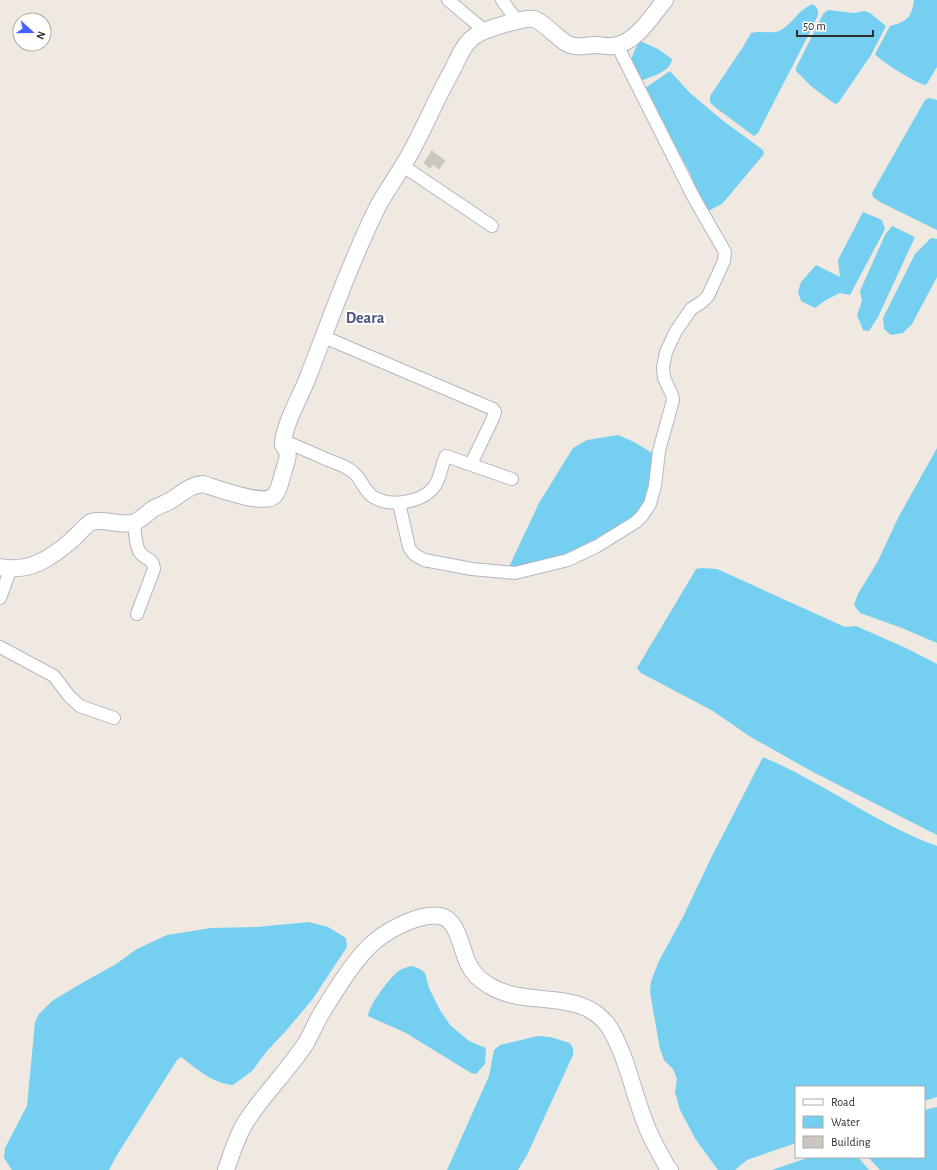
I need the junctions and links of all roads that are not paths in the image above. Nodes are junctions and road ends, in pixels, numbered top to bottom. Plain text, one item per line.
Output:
1 (448, 0) edge
2 (502, 0) edge
3 (665, 0) edge
4 (517, 21) junction
5 (485, 31) junction
6 (617, 46) junction
7 (403, 166) junction
8 (492, 226) dead end
9 (324, 337) junction
10 (283, 440) junction
11 (472, 464) junction
12 (512, 480) dead end
13 (399, 503) junction
14 (134, 522) junction
15 (5, 567) edge
16 (0, 598) edge
17 (137, 614) dead end
18 (0, 647) edge
19 (114, 718) dead end
20 (226, 1170) edge
21 (670, 1170) edge

1 - 5 street
2 - 4 street
3 - 6 main road
4 - 5 main road
4 - 6 main road
5 - 7 main road
6 - 13 street
7 - 8 street
7 - 9 main road
9 - 10 main road
9 - 11 street
10 - 13 street
10 - 14 main road
11 - 12 street
11 - 13 street
14 - 15 main road
14 - 17 street
15 - 16 street
18 - 19 street
20 - 21 main road

